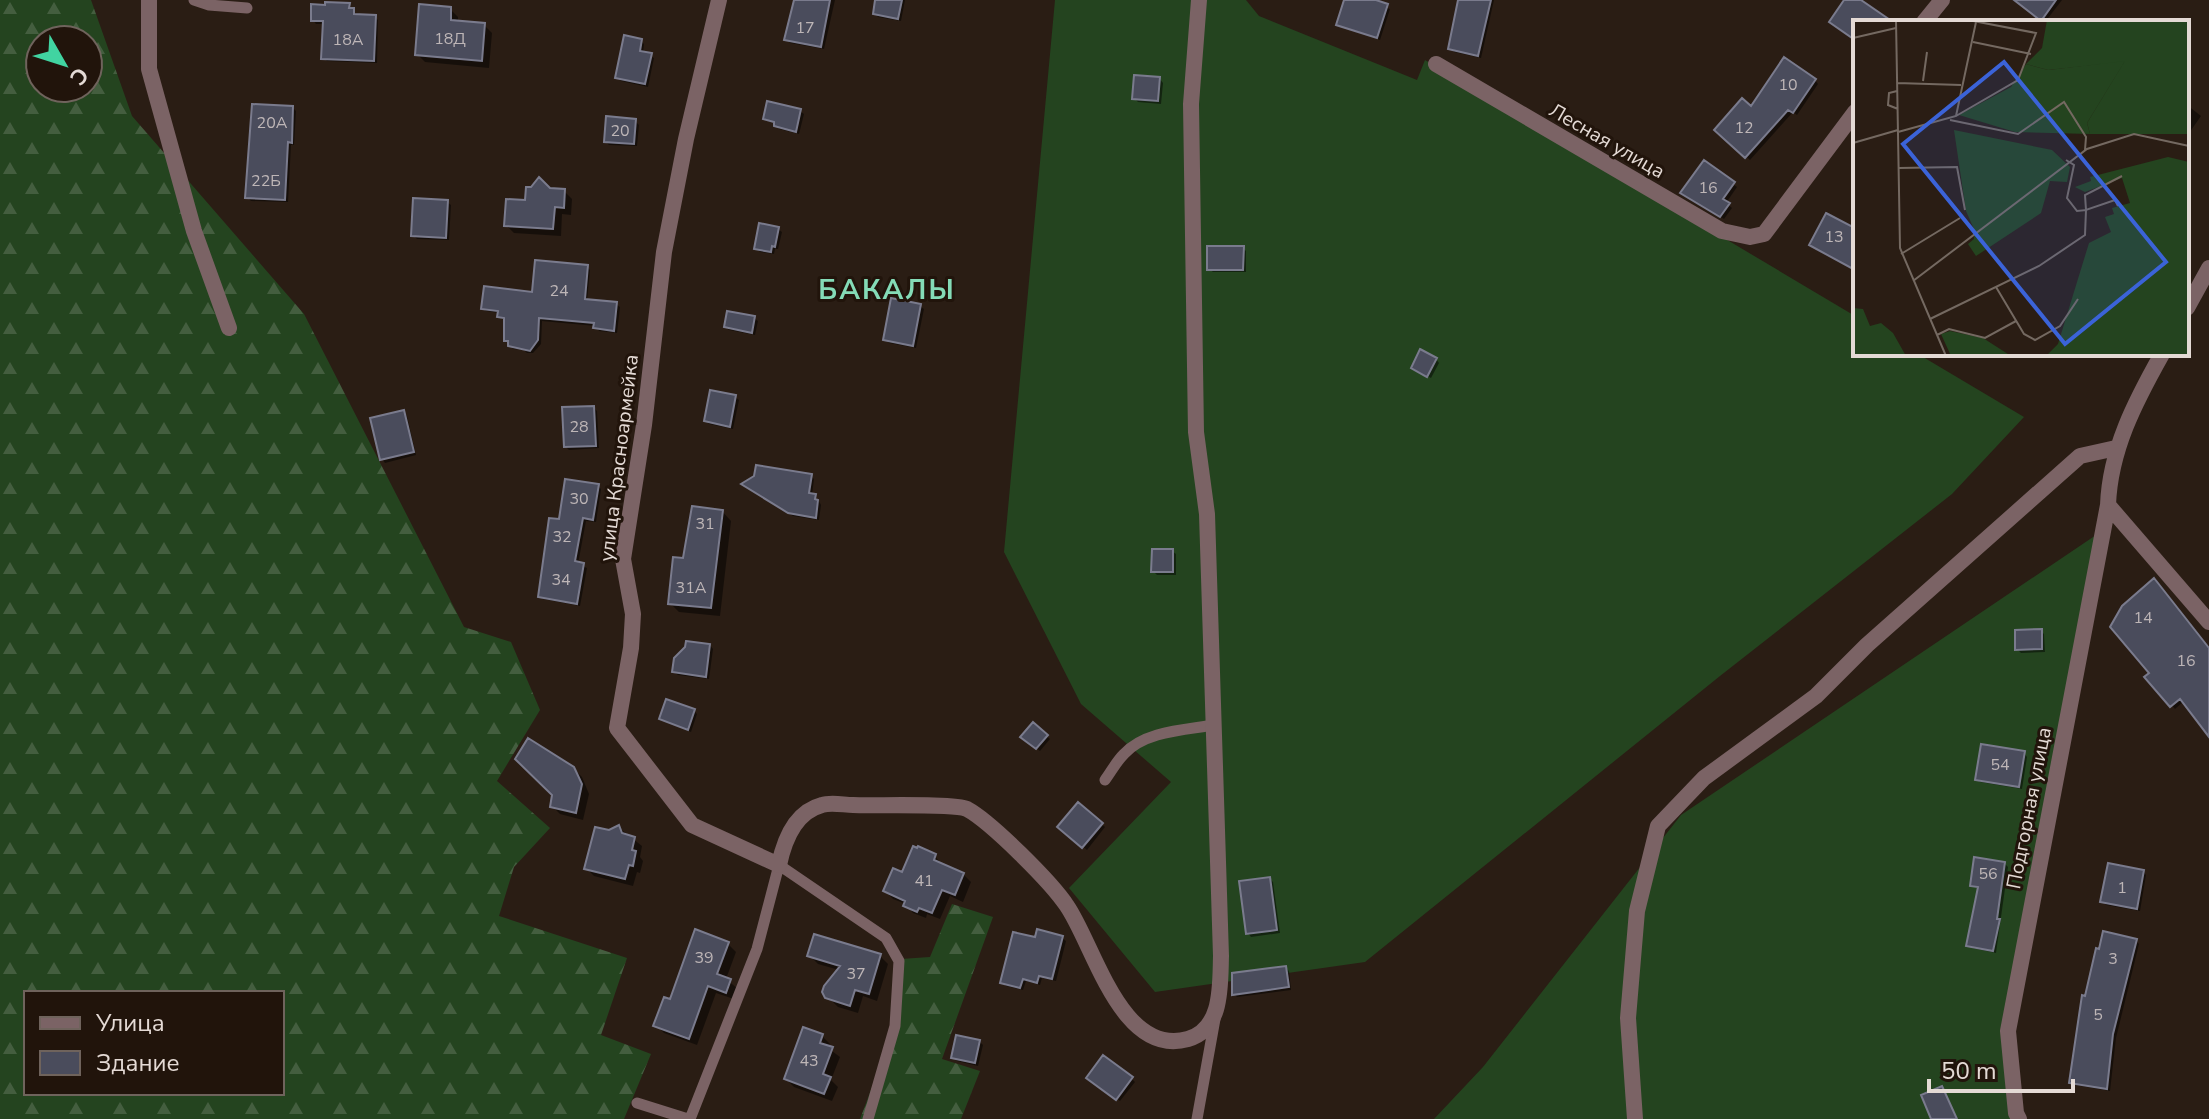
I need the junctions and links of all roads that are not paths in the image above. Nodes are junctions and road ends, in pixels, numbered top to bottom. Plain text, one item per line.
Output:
1 (149, 0) edge
2 (194, 0) edge
3 (719, 0) edge
4 (1199, 0) edge
5 (1942, 0) edge
6 (247, 8) dead end
7 (1926, 20) edge
8 (1436, 64) dead end
9 (1853, 115) edge
10 (2209, 268) edge
11 (2189, 304) edge
12 (229, 328) dead end
13 (2161, 356) edge
14 (2116, 448) junction
15 (2108, 505) junction
16 (2209, 622) edge
17 (1214, 725) junction
18 (1105, 780) dead end
19 (779, 865) junction
20 (1218, 1007) junction
21 (637, 1103) dead end
22 (689, 1119) edge
23 (868, 1119) edge
24 (1197, 1119) edge
25 (1635, 1119) edge
26 (2019, 1119) edge

1 - 12 street
2 - 6 lane
3 - 19 street, улица Красноармейка
4 - 17 street
5 - 7 street
8 - 9 street, Лесная улица
10 - 11 street
13 - 14 street
14 - 15 street, Подгорная улица
14 - 25 street
15 - 16 street
15 - 26 street, Подгорная улица
17 - 18 lane
17 - 20 street
19 - 20 street
19 - 22 lane
19 - 23 lane
20 - 24 lane
21 - 22 lane

